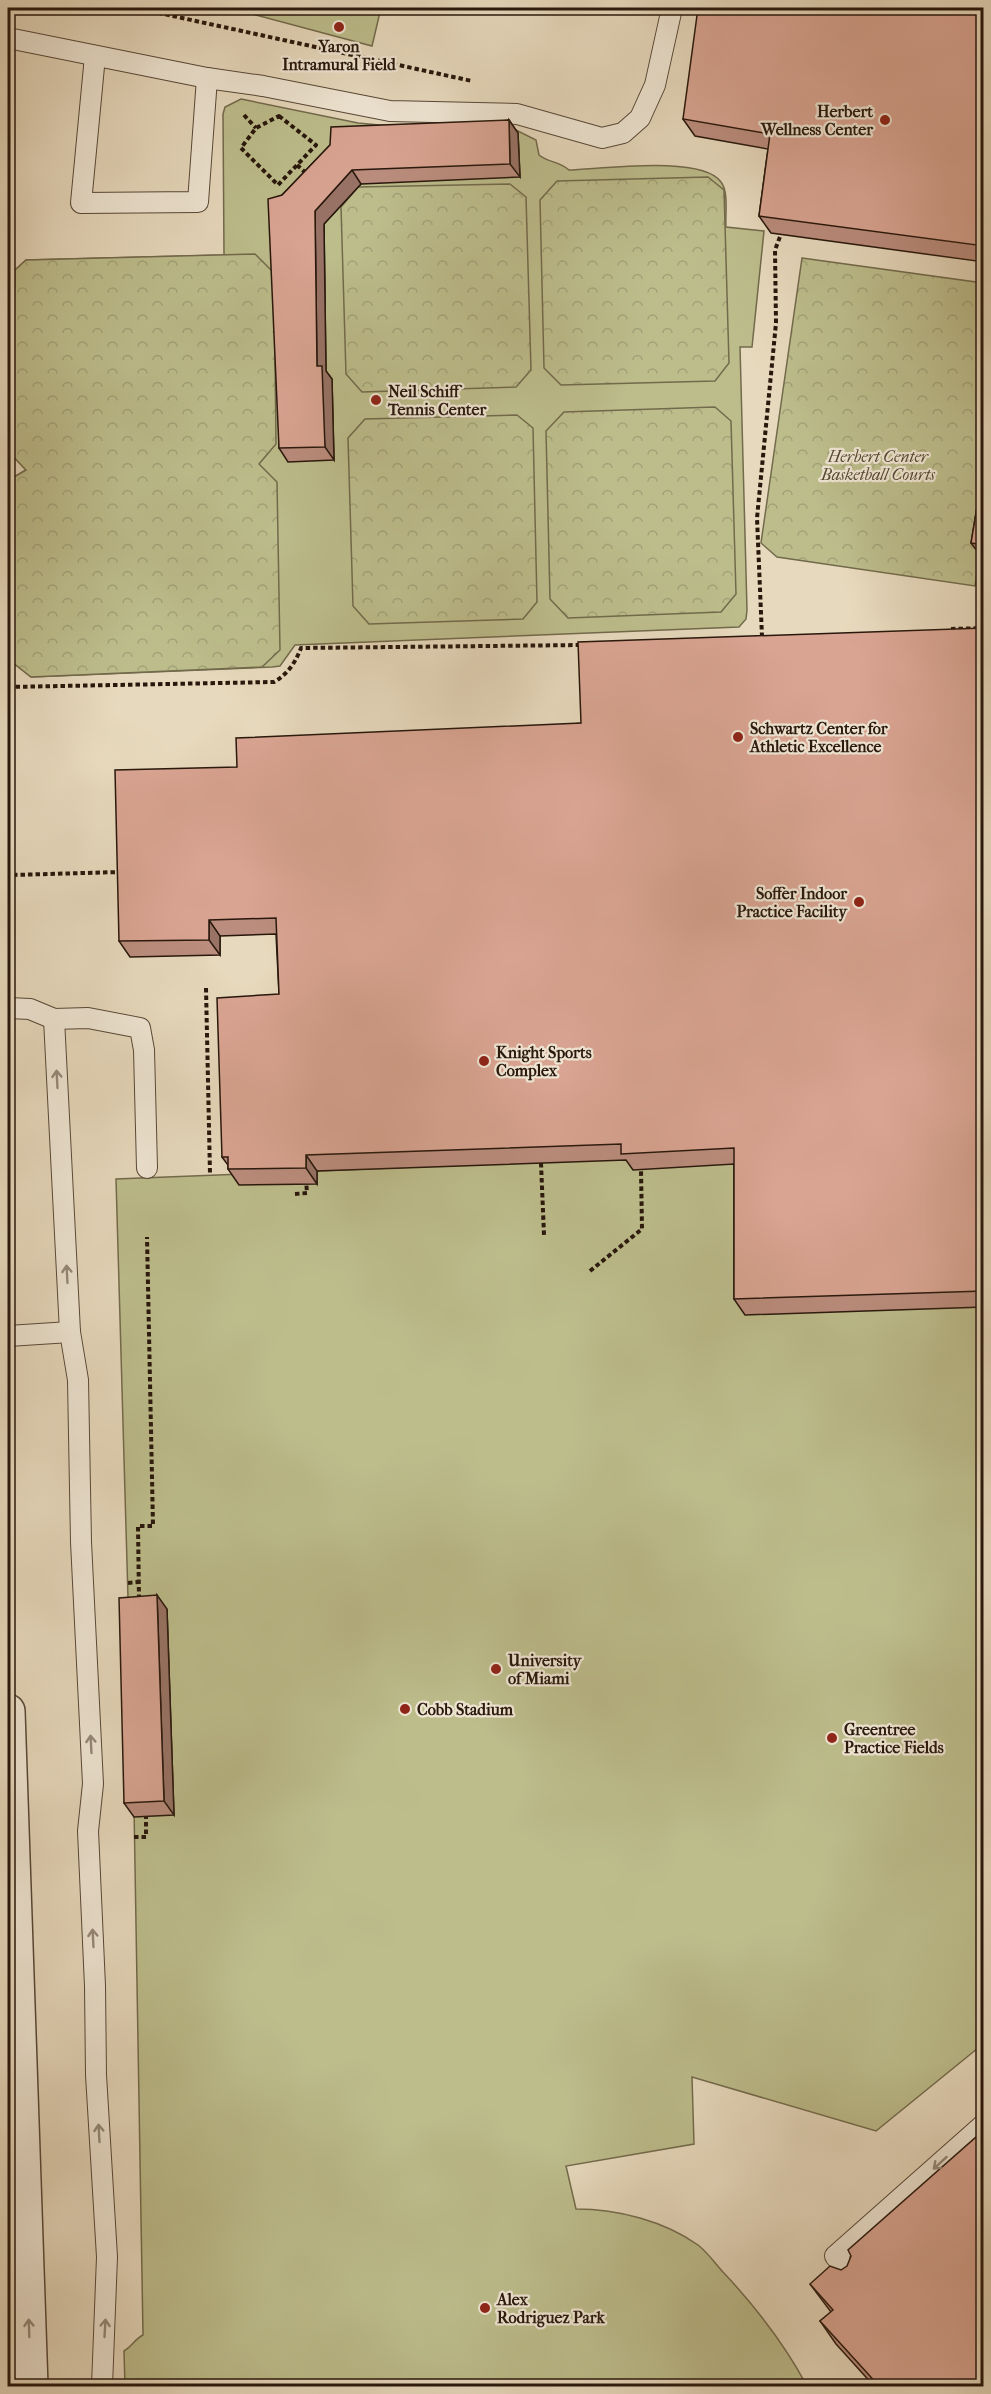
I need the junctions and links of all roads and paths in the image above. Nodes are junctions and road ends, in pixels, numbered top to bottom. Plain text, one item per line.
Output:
1 (136, 8) edge
2 (672, 8) edge
3 (8, 38) edge
4 (95, 56) junction
5 (207, 78) junction
6 (481, 83) dead end
7 (297, 165) junction
8 (310, 177) edge
9 (781, 234) edge
10 (984, 628) edge
11 (948, 629) edge
12 (762, 637) junction
13 (774, 637) edge
14 (750, 638) edge
15 (586, 645) edge
16 (8, 687) edge
17 (127, 872) edge
18 (13, 875) dead end
19 (206, 988) dead end
20 (8, 1008) edge
21 (54, 1019) junction
22 (541, 1163) edge
23 (147, 1168) dead end
24 (640, 1169) edge
25 (306, 1171) edge
26 (210, 1174) dead end
27 (295, 1194) edge
28 (544, 1235) dead end
29 (147, 1237) dead end
30 (590, 1271) dead end
31 (70, 1332) junction
32 (8, 1336) edge
33 (139, 1582) junction
34 (128, 1583) dead end
35 (139, 1601) edge
36 (8, 1711) edge
37 (146, 1817) edge
38 (134, 1837) dead end
39 (984, 2124) edge
40 (855, 2280) edge
41 (31, 2386) edge
42 (102, 2386) edge

1 - 6 path
2 - 5 lane
3 - 4 lane
4 - 5 lane
4 - 5 lane
7 - 7 path
7 - 8 path
9 - 12 path
10 - 11 path
12 - 13 path
12 - 14 path
15 - 16 path
17 - 18 path
19 - 26 path
20 - 21 lane
21 - 23 lane
31 -> 21 lane
22 - 28 path
24 - 30 path
25 - 27 path
29 - 33 path
31 - 32 lane
42 -> 31 lane
33 - 34 path
33 - 35 path
41 -> 36 street
37 - 38 path
39 -> 40 lane

